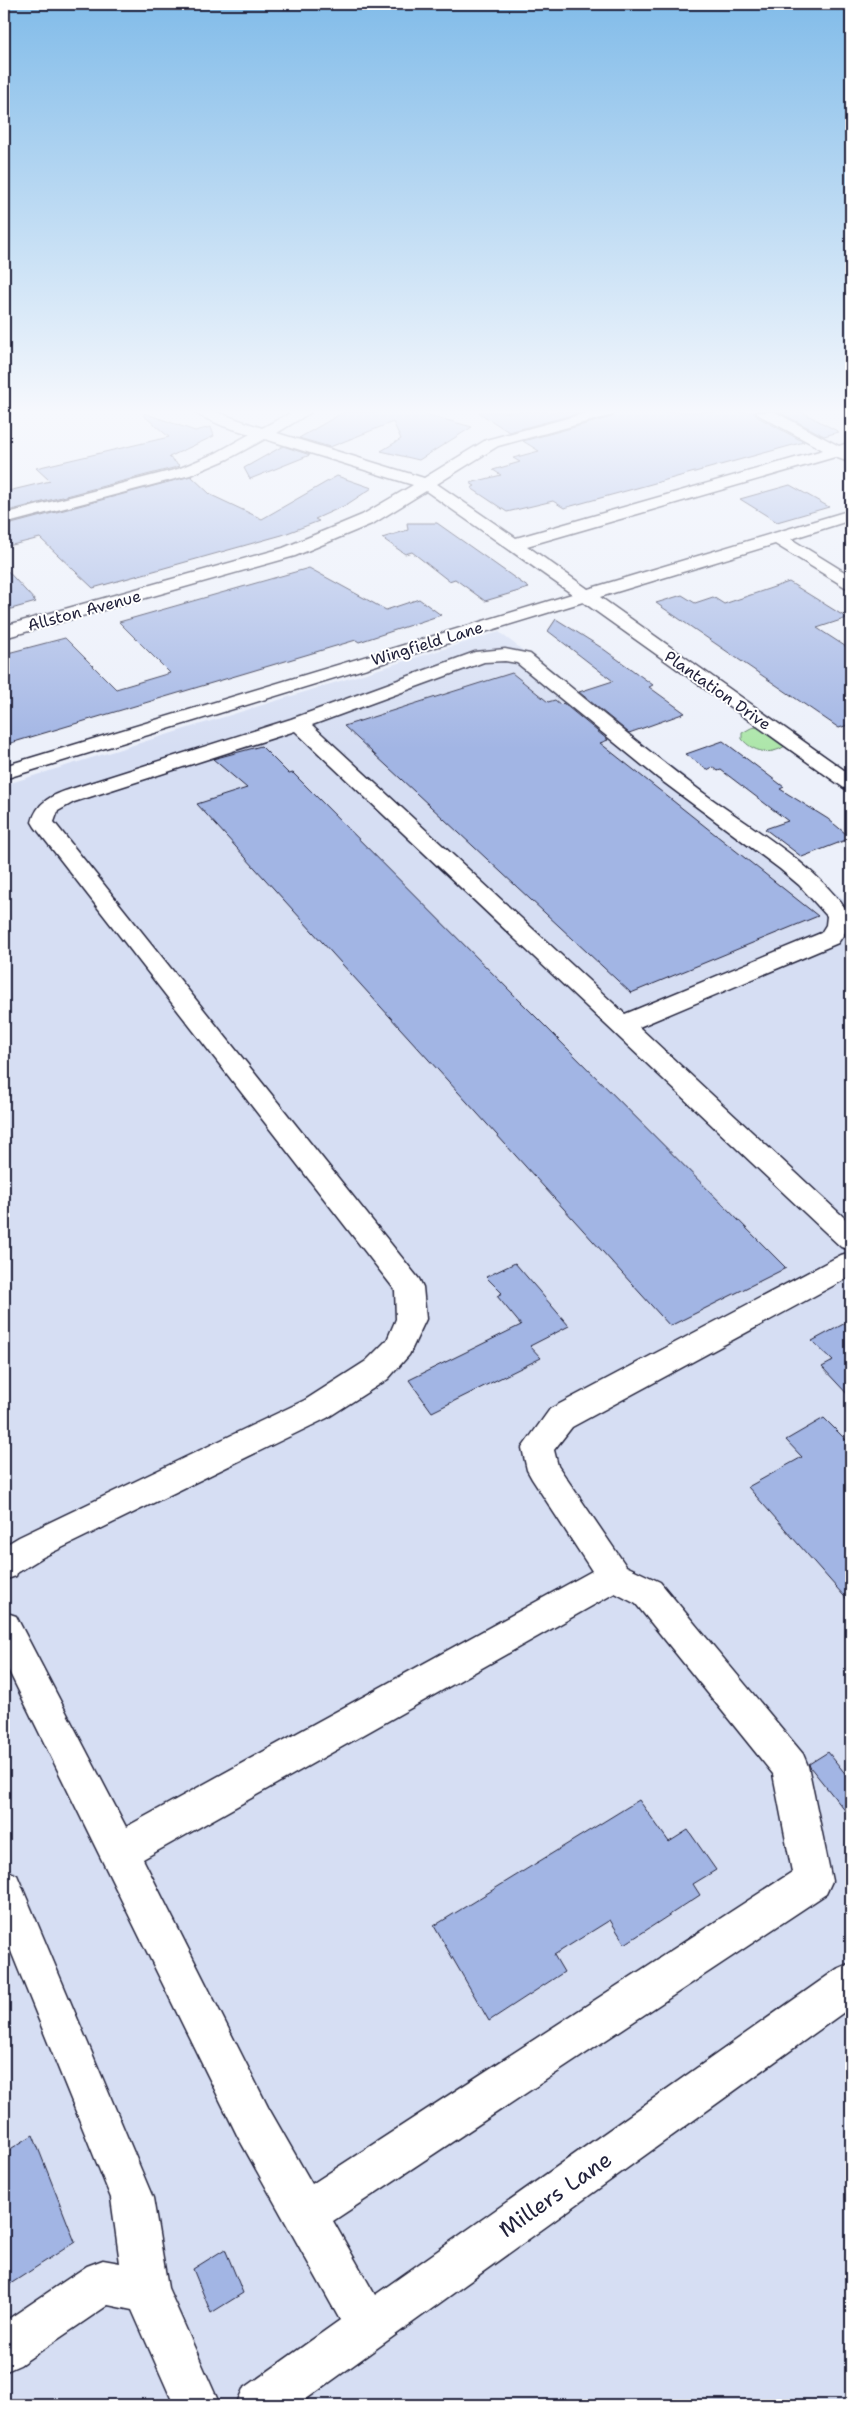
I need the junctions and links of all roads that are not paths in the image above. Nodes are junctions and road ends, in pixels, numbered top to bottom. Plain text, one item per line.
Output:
1 (355, 524) edge
2 (486, 524) edge
3 (585, 524) edge
4 (818, 524) edge
5 (776, 538) junction
6 (514, 544) junction
7 (851, 583) edge
8 (586, 595) junction
9 (4, 632) edge
10 (298, 723) junction
11 (4, 773) edge
12 (851, 784) edge
13 (621, 1025) junction
14 (851, 1240) edge
15 (851, 1263) edge
16 (4, 1566) edge
17 (614, 1576) junction
18 (4, 1627) edge
19 (119, 1852) junction
20 (4, 1888) edge
21 (851, 1983) edge
22 (305, 2214) junction
23 (146, 2290) junction
24 (368, 2327) junction
25 (4, 2349) edge
26 (197, 2405) edge
27 (259, 2405) edge

1 - 9 street, Allston Avenue
2 - 6 street, Plantation Drive
3 - 6 street
4 - 5 street, Wingfield Lane
5 - 7 street
5 - 8 street, Wingfield Lane
6 - 8 street, Plantation Drive
8 - 11 street, Wingfield Lane
8 - 12 street, Plantation Drive
10 - 13 street
10 - 13 street
10 - 16 street
13 - 14 street
15 - 17 street
17 - 19 street
17 - 22 street
18 - 19 street
19 - 22 street
20 - 23 street
21 - 24 street, Millers Lane
22 - 24 street
23 - 25 street
23 - 26 street
24 - 27 street, Millers Lane

